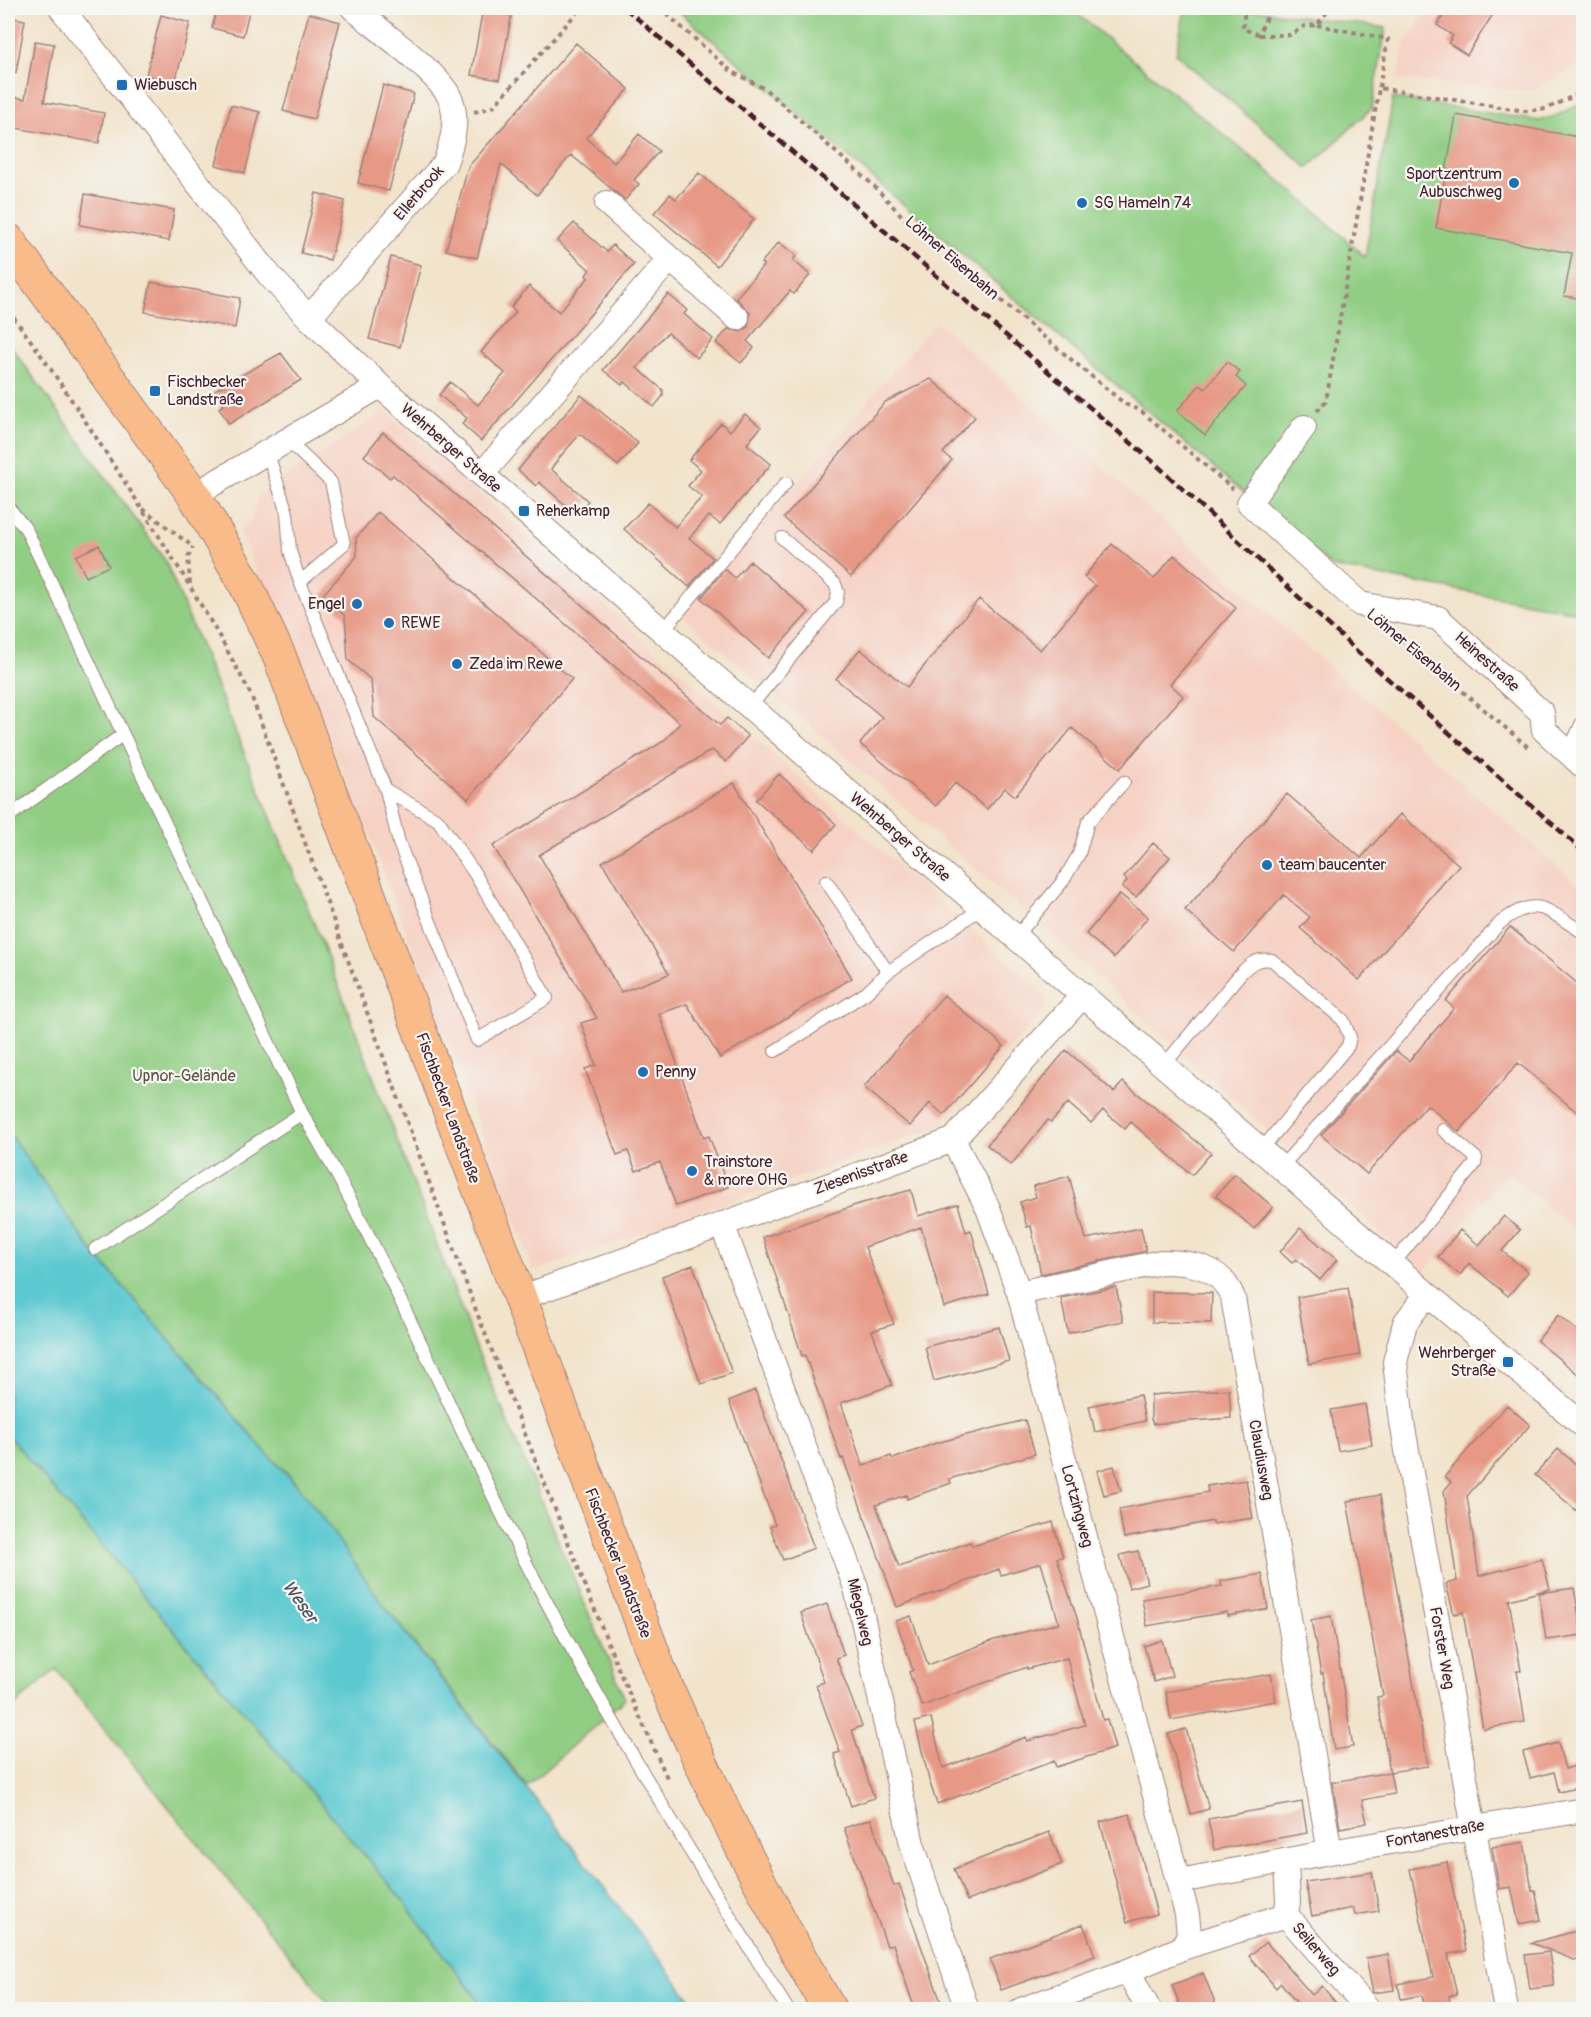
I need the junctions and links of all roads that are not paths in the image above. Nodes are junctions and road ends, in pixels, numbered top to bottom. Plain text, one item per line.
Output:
1 (61, 8) edge
2 (353, 8) edge
3 (607, 203) dead end
4 (8, 240) edge
5 (669, 260) junction
6 (309, 318) junction
7 (737, 318) dead end
8 (381, 386) junction
9 (1304, 427) road end
10 (289, 442) junction
11 (268, 453) junction
12 (482, 474) junction
13 (786, 483) dead end
14 (194, 495) junction
15 (8, 507) edge
16 (782, 538) dead end
17 (300, 582) junction
18 (1360, 604) joint
19 (662, 632) junction
20 (750, 707) junction
21 (1584, 718) edge
22 (122, 735) junction
23 (1576, 760) edge
24 (1124, 782) dead end
25 (386, 790) junction
26 (8, 817) edge
27 (826, 881) dead end
28 (982, 908) junction
29 (1584, 933) edge
30 (1016, 937) junction
31 (888, 972) junction
32 (1083, 995) junction
33 (776, 1051) dead end
34 (1164, 1065) junction
35 (302, 1113) junction
36 (1443, 1130) dead end
37 (953, 1140) junction
38 (1261, 1150) junction
39 (1281, 1167) junction
40 (722, 1224) junction
41 (95, 1249) dead end
42 (1393, 1264) junction
43 (1019, 1293) junction
44 (1427, 1294) junction
45 (518, 1299) junction
46 (1584, 1426) edge
47 (1584, 1810) edge
48 (1473, 1828) junction
49 (1330, 1852) junction
50 (1286, 1861) junction
51 (1179, 1881) junction
52 (1286, 1915) junction
53 (1182, 1948) junction
54 (1128, 1971) junction
55 (788, 2010) edge
56 (830, 2010) edge
57 (967, 2010) edge
58 (1021, 2010) edge
59 (1149, 2010) edge
60 (1370, 2010) edge
61 (1506, 2010) edge

1 - 6 street
2 - 6 street, Ellerbrook
3 - 5 street
4 - 14 main road, Fischbecker Landstraße
5 - 7 street
5 - 12 street
6 - 8 street
8 - 10 street
8 - 12 street, Wehrberger Straße
9 - 18 street, Löhner Eisenbahn
10 - 11 street
10 - 17 lane
11 - 14 street
11 - 17 lane
12 - 19 street, Wehrberger Straße
13 - 19 lane
14 - 45 main road, Fischbecker Landstraße
15 - 22 lane
16 - 20 lane
17 - 25 lane
18 - 23 street, Heinestraße
19 - 20 street, Wehrberger Straße
20 - 28 street, Wehrberger Straße
21 - 23 lane
22 - 26 lane
22 - 35 lane
24 - 30 lane
25 - 25 lane
27 - 31 lane
28 - 30 street, Wehrberger Straße
28 - 31 lane
29 - 39 lane
30 - 32 street, Wehrberger Straße
31 - 33 lane
32 - 34 street, Wehrberger Straße
32 - 37 street, Ziesenisstraße
34 - 38 street, Wehrberger Straße
34 - 38 lane
35 - 41 lane
35 - 55 lane
36 - 42 lane
37 - 40 street, Ziesenisstraße
37 - 43 street, Lortzingweg
38 - 39 street, Wehrberger Straße
39 - 42 street, Wehrberger Straße
40 - 45 street, Ziesenisstraße
40 - 57 street, Miegelweg
42 - 44 street, Wehrberger Straße
43 - 49 street, Claudiusweg
43 - 51 street, Lortzingweg
44 - 46 street, Wehrberger Straße
44 - 48 street, Forster Weg
45 - 56 main road, Fischbecker Landstraße
47 - 48 street, Fontanestraße
48 - 49 street, Fontanestraße
48 - 61 street, Forster Weg
49 - 50 street, Fontanestraße
50 - 51 street, Fontanestraße
50 - 52 street
51 - 53 street
52 - 53 street
52 - 60 street, Seilerweg
53 - 54 street
54 - 58 street
54 - 59 street

